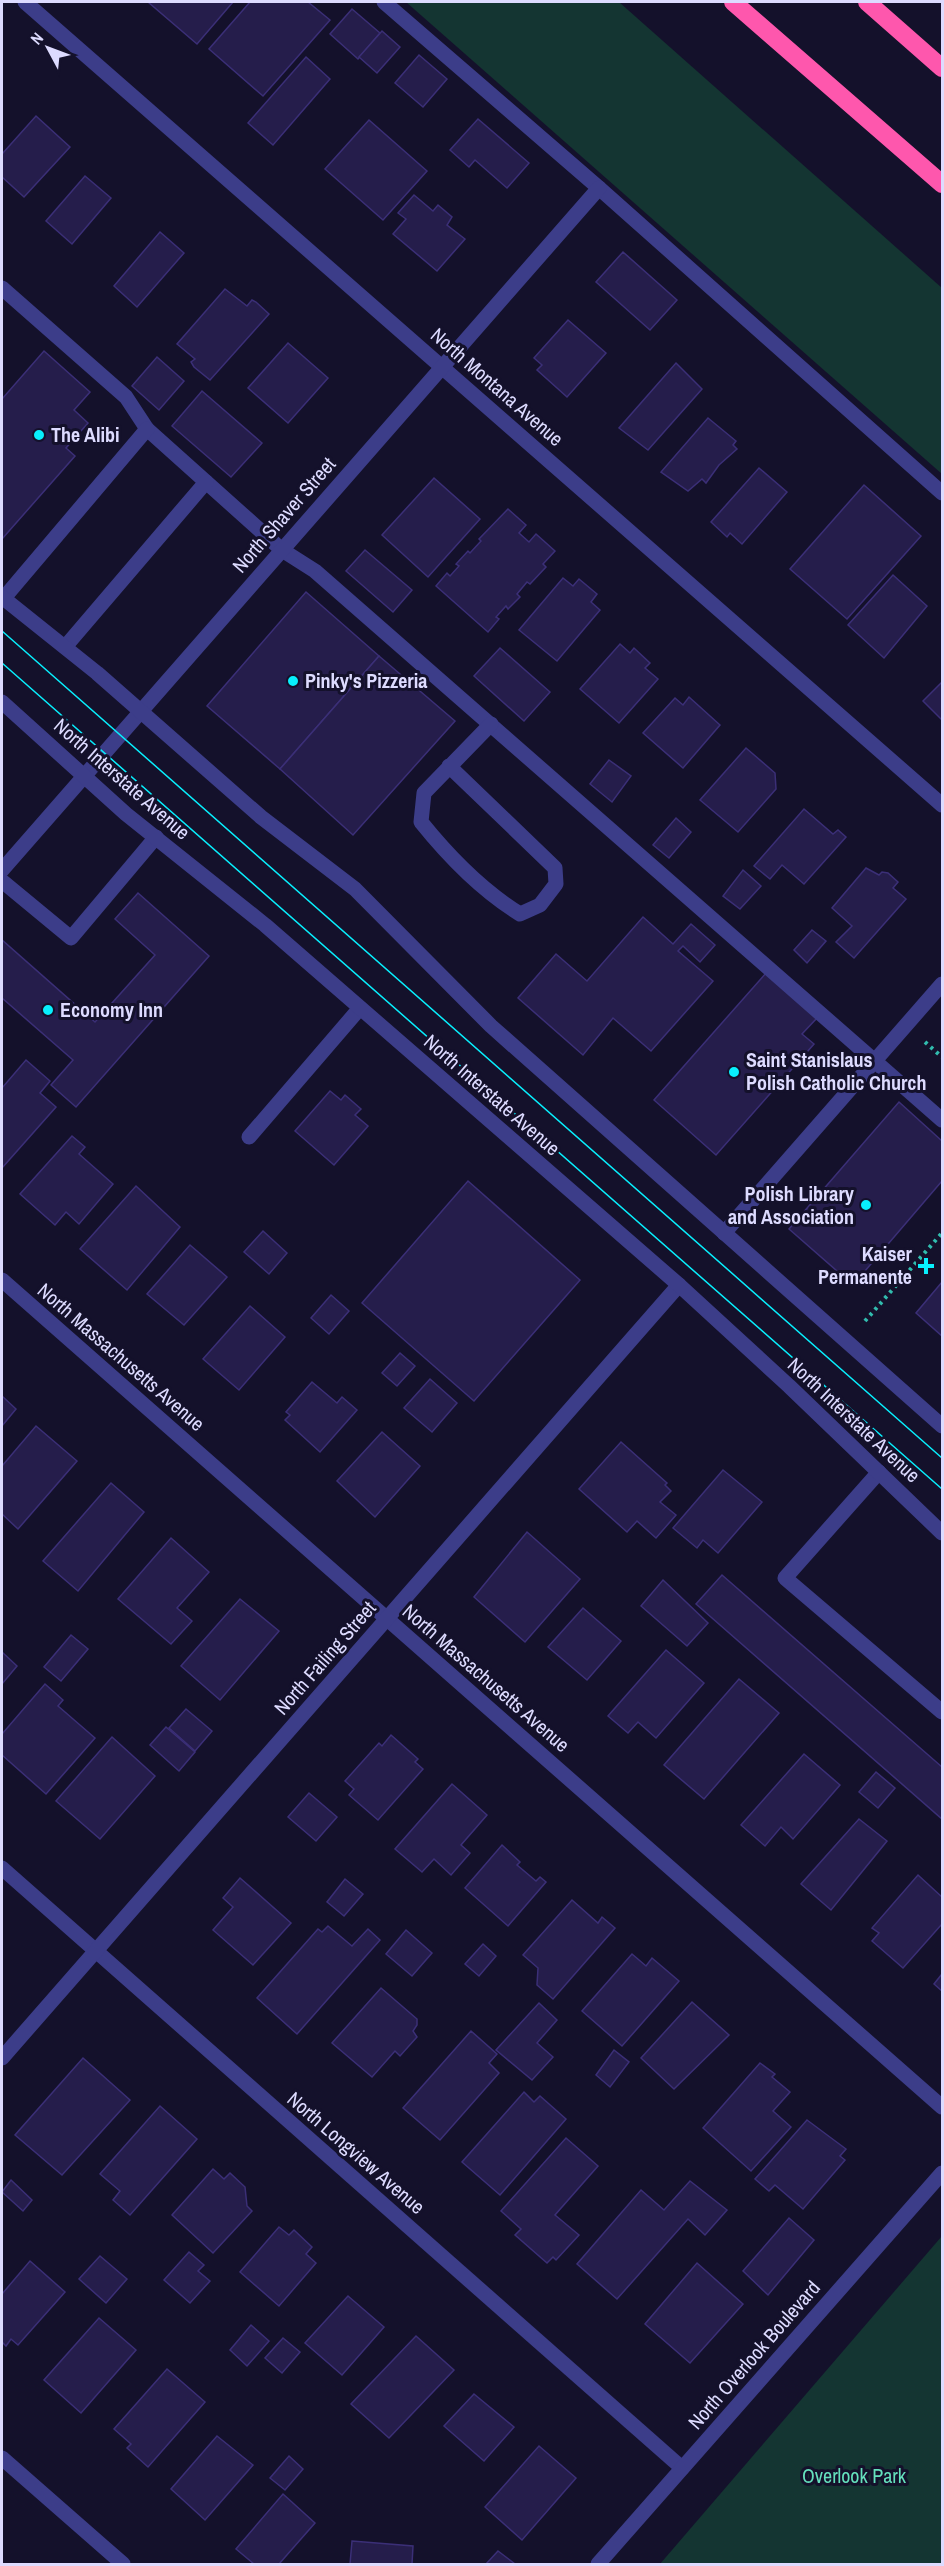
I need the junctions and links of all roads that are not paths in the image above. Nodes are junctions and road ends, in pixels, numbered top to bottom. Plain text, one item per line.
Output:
1 (25, 2) edge
2 (384, 2) edge
3 (733, 2) edge
4 (867, 2) edge
5 (942, 68) edge
6 (942, 184) edge
7 (599, 188) junction
8 (2, 288) edge
9 (442, 367) junction
10 (147, 429) junction
11 (206, 483) junction
12 (942, 493) edge
13 (282, 550) junction
14 (3, 597) edge
15 (65, 647) junction
16 (2, 702) edge
17 (141, 711) junction
18 (490, 724) junction
19 (449, 766) junction
20 (84, 776) junction
21 (942, 805) edge
22 (156, 837) junction
23 (2, 870) edge
24 (2, 881) edge
25 (942, 984) edge
26 (360, 1008) junction
27 (875, 1060) junction
28 (942, 1120) edge
29 (249, 1137) dead end
30 (724, 1233) junction
31 (2, 1280) edge
32 (678, 1286) junction
33 (942, 1426) edge
34 (879, 1472) junction
35 (942, 1533) edge
36 (387, 1619) junction
37 (942, 1712) edge
38 (2, 1868) edge
39 (95, 1951) junction
40 (2, 2058) edge
41 (942, 2107) edge
42 (942, 2173) edge
43 (2, 2458) edge
44 (682, 2468) junction
45 (600, 2563) edge
46 (123, 2565) edge

1 - 9 street, North Montana Avenue
2 - 7 street
3 - 6 highway
4 - 5 highway
7 - 9 street, North Shaver Street
7 - 12 street
8 - 10 street
9 - 13 street, North Shaver Street
9 - 21 street, North Montana Avenue
10 - 11 street
10 - 14 street
11 - 13 street
11 - 15 street
13 - 17 street, North Shaver Street
13 - 18 street
14 - 15 street
15 - 17 street
16 - 20 street, North Interstate Avenue
17 - 20 street, North Shaver Street
17 - 30 street
18 - 19 street
18 - 27 street
19 - 19 street
20 - 22 street, North Interstate Avenue
20 - 23 street, North Shaver Street
22 - 24 street
22 - 26 street, North Interstate Avenue
25 - 27 street
26 - 29 street
26 - 32 street, North Interstate Avenue
27 - 28 street
27 - 30 street
30 - 33 street
31 - 36 street, North Massachusetts Avenue
32 - 34 street, North Interstate Avenue
32 - 36 street, North Failing Street
34 - 35 street, North Interstate Avenue
34 - 37 street
36 - 39 street, North Failing Street
36 - 41 street, North Massachusetts Avenue
38 - 39 street, North Longview Avenue
39 - 40 street, North Failing Street
39 - 44 street, North Longview Avenue
42 - 44 street, North Overlook Boulevard
43 - 46 street
44 - 45 street, North Overlook Boulevard

